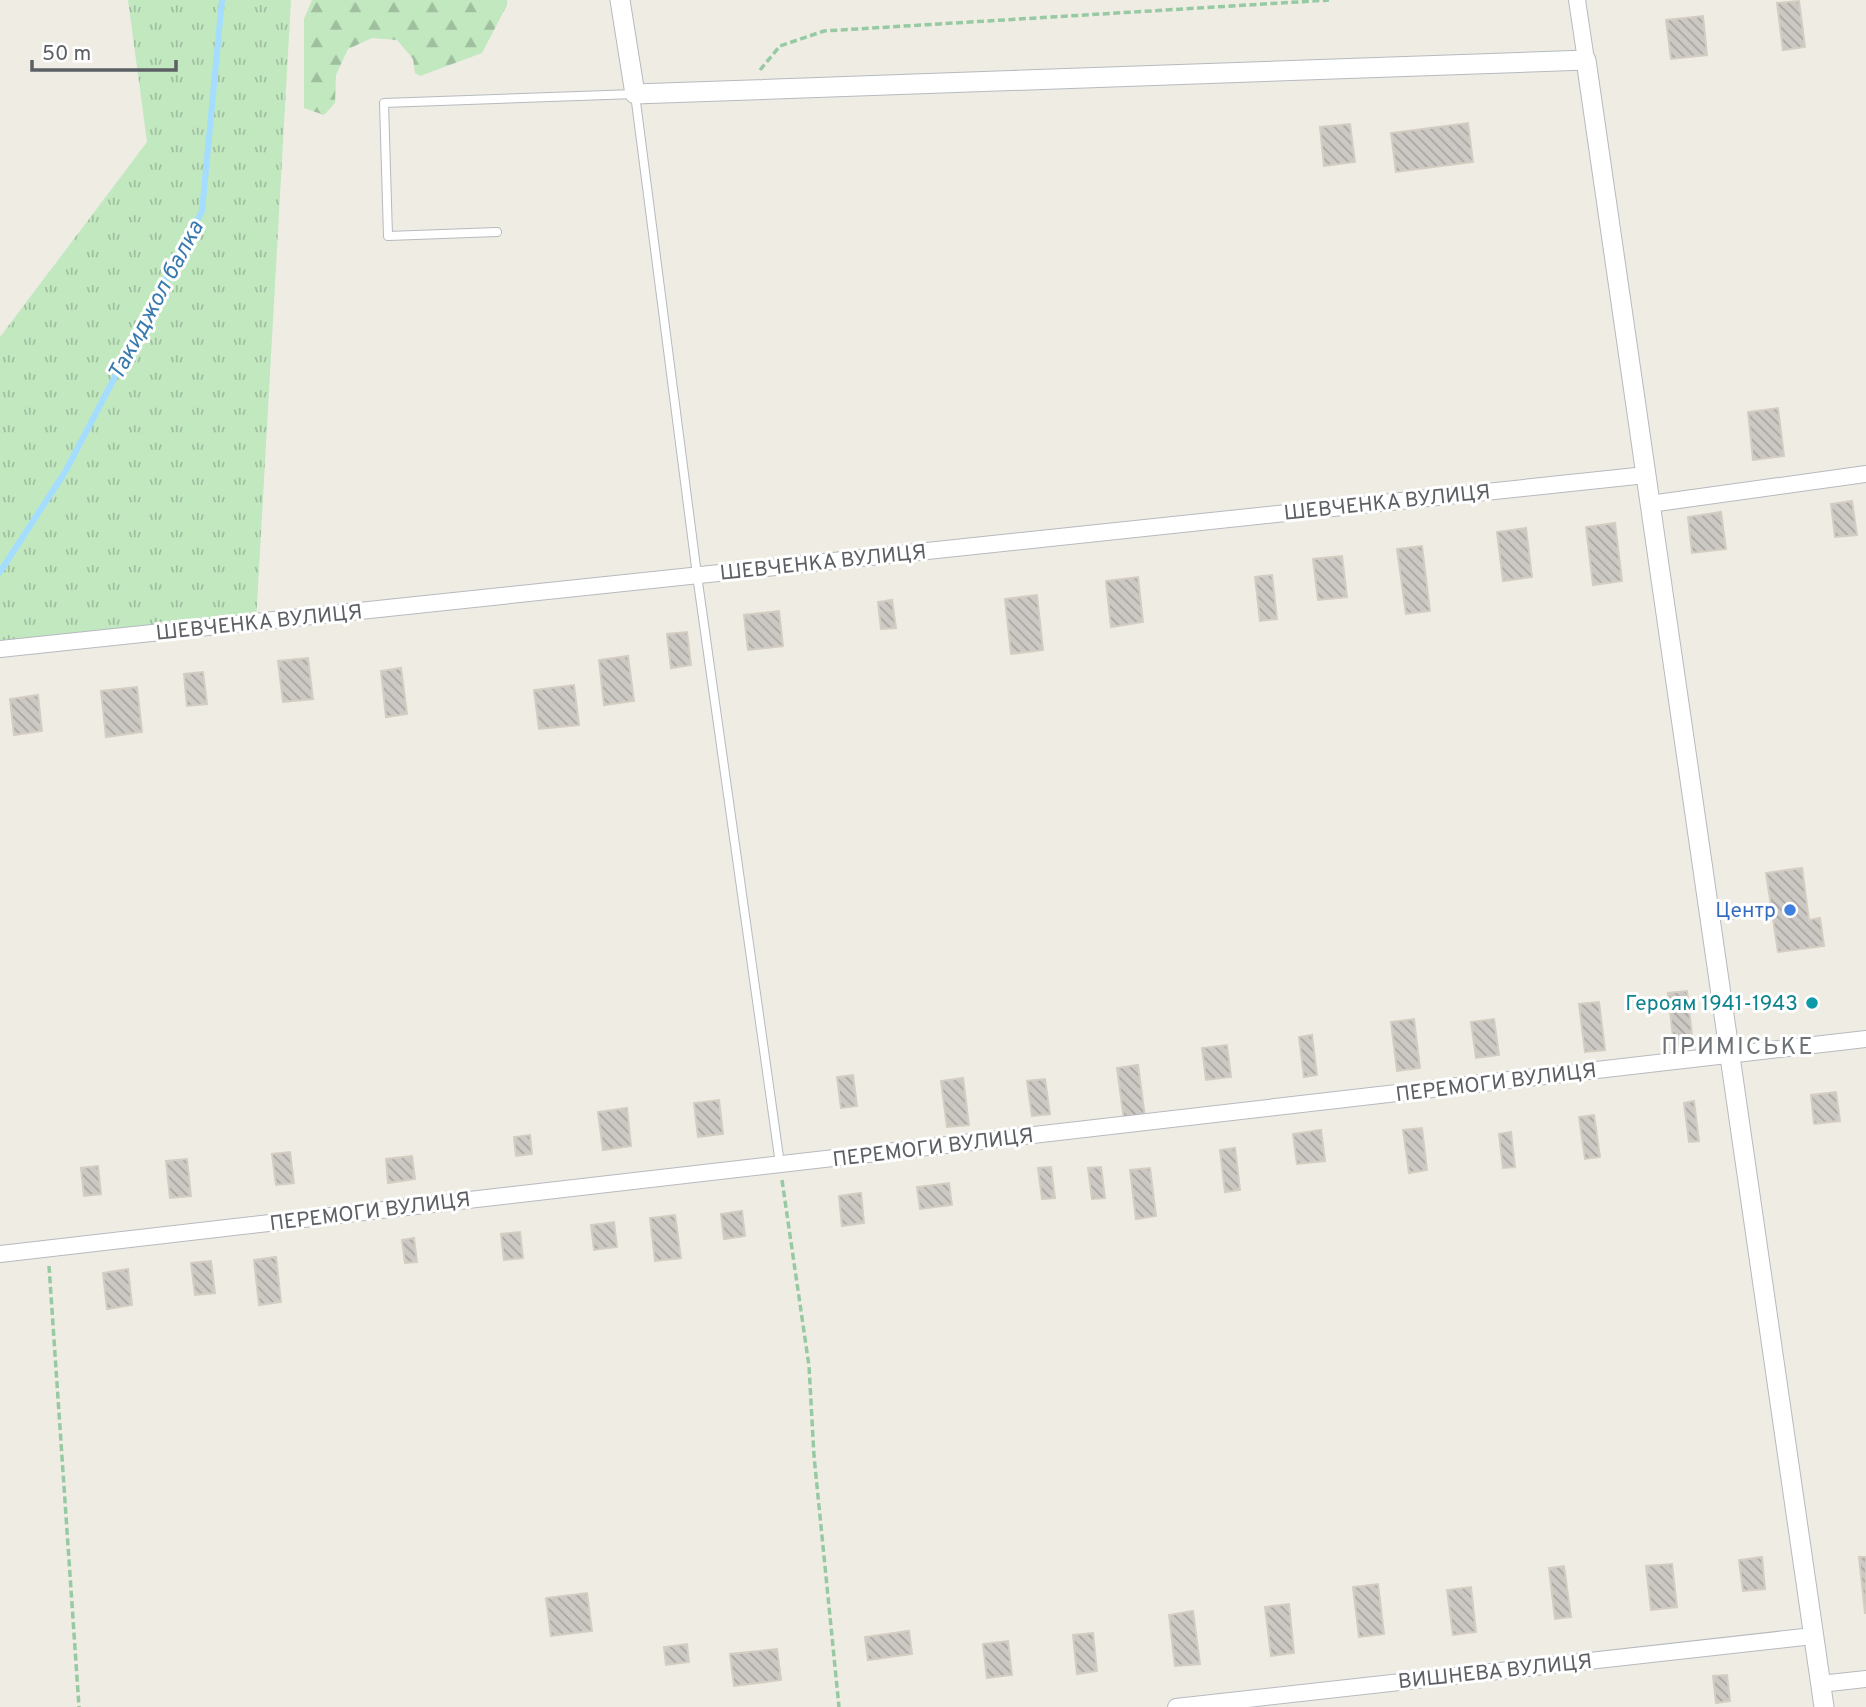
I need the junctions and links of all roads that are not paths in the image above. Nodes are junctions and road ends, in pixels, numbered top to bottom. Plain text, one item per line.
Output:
1 (620, 0) edge
2 (1577, 0) edge
3 (1586, 60) junction
4 (635, 94) junction
5 (497, 232) dead end
6 (1866, 474) edge
7 (1646, 475) junction
8 (1650, 504) junction
9 (697, 575) junction
10 (0, 649) edge
11 (1866, 1039) edge
12 (1730, 1055) junction
13 (780, 1164) junction
14 (0, 1254) edge
15 (1813, 1636) junction
16 (1866, 1679) edge
17 (1820, 1684) junction
18 (1176, 1707) edge
19 (1824, 1707) edge

1 - 4 street
2 - 3 street
3 - 4 street
3 - 7 street
4 - 5 lane
4 - 9 lane
6 - 8 street
7 - 8 street
7 - 9 street, ШЕВЧЕНКА ВУЛИЦЯ
8 - 12 street
9 - 10 street, ШЕВЧЕНКА ВУЛИЦЯ
9 - 13 lane
11 - 12 street, ПЕРЕМОГИ ВУЛИЦЯ
12 - 13 street, ПЕРЕМОГИ ВУЛИЦЯ
12 - 15 street
13 - 14 street, ПЕРЕМОГИ ВУЛИЦЯ
15 - 17 street
15 - 18 street, ВИШНЕВА ВУЛИЦЯ
16 - 17 street
17 - 19 street

